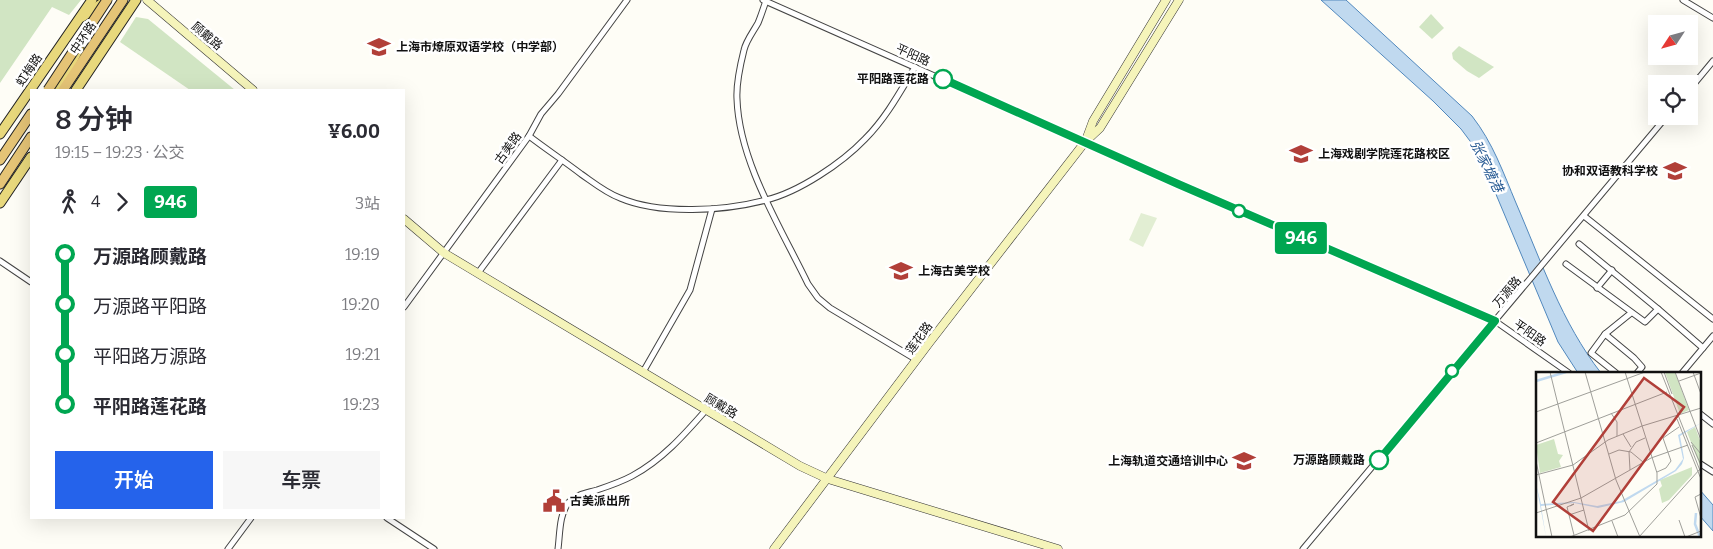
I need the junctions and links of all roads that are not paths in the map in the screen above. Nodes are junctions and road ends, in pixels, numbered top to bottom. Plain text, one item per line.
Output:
1 (92, 0) edge
2 (107, 0) edge
3 (123, 0) edge
4 (136, 0) edge
5 (147, 0) edge
6 (627, 0) edge
7 (1166, 0) edge
8 (1179, 0) edge
9 (1683, 0) edge
10 (765, 1) edge
11 (1713, 18) edge
12 (78, 20) junction
13 (1713, 61) edge
14 (915, 67) junction
15 (1698, 79) edge
16 (31, 89) edge
17 (49, 89) edge
18 (59, 89) edge
19 (64, 89) edge
20 (77, 89) edge
21 (252, 89) edge
22 (30, 90) edge
23 (30, 115) edge
24 (1660, 125) edge
25 (0, 134) edge
26 (529, 136) junction
27 (30, 139) edge
28 (1086, 142) junction
29 (30, 158) edge
30 (0, 160) edge
31 (562, 160) junction
32 (0, 184) edge
33 (767, 200) junction
34 (0, 203) edge
35 (712, 209) junction
36 (1584, 216) junction
37 (405, 220) edge
38 (1579, 244) dead end
39 (444, 253) junction
40 (0, 261) edge
41 (1566, 264) dead end
42 (1612, 270) junction
43 (478, 273) junction
44 (30, 281) edge
45 (1597, 288) junction
46 (405, 306) edge
47 (1658, 309) junction
48 (1631, 313) junction
49 (1713, 319) edge
50 (1495, 321) junction
51 (1605, 334) junction
52 (1713, 336) edge
53 (1703, 348) junction
54 (917, 360) junction
55 (643, 372) junction
56 (1568, 372) edge
57 (1615, 372) edge
58 (1639, 372) edge
59 (1683, 372) edge
60 (706, 410) junction
61 (1700, 414) edge
62 (1713, 424) edge
63 (1700, 464) edge
64 (1713, 472) edge
65 (828, 478) junction
66 (250, 519) edge
67 (389, 519) edge
68 (228, 549) edge
69 (434, 549) edge
70 (558, 549) edge
71 (774, 549) edge
72 (1058, 549) edge
73 (1303, 549) edge

1 - 12 main road, 虹梅路
2 - 12 main road, 虹梅路
2 - 17 highway, 中环路, bridge
3 - 19 highway, 中环路
4 - 20 main road
5 - 21 main road, 顾戴路
6 - 26 street, 古美路
7 - 28 main road, 莲花路
8 - 28 main road, 莲花路
9 - 11 street
10 - 14 street, 平阳路
10 - 33 street
12 - 16 main road, 虹梅路
12 - 18 main road
13 - 15 street
14 - 28 street, 平阳路
14 - 33 street
22 - 25 main road, 虹梅路
23 - 30 highway
24 - 36 street, 万源路
26 - 31 street
26 - 39 street, 古美路
27 - 32 highway
28 - 50 street, 平阳路
28 - 54 main road, 莲花路
29 - 34 main road
31 - 35 street
31 - 43 street
33 - 35 street
33 - 54 street
35 - 55 street
36 - 49 street
36 - 50 street, 万源路
37 - 39 main road, 顾戴路
38 - 42 street
39 - 43 main road, 顾戴路
39 - 46 street, 古美路
40 - 44 street
41 - 45 street
42 - 45 street
42 - 47 street
43 - 55 main road, 顾戴路
45 - 48 street
47 - 48 street
47 - 53 street
48 - 51 street
50 - 56 street, 平阳路
50 - 73 street, 万源路
51 - 57 street
51 - 58 street
52 - 53 street
53 - 59 street
54 - 65 main road, 莲花路
55 - 60 main road, 顾戴路
60 - 65 main road, 顾戴路
60 - 70 street
61 - 62 street
63 - 64 street
65 - 71 main road, 莲花路
65 - 72 main road, 顾戴路
66 - 68 street
67 - 69 street

